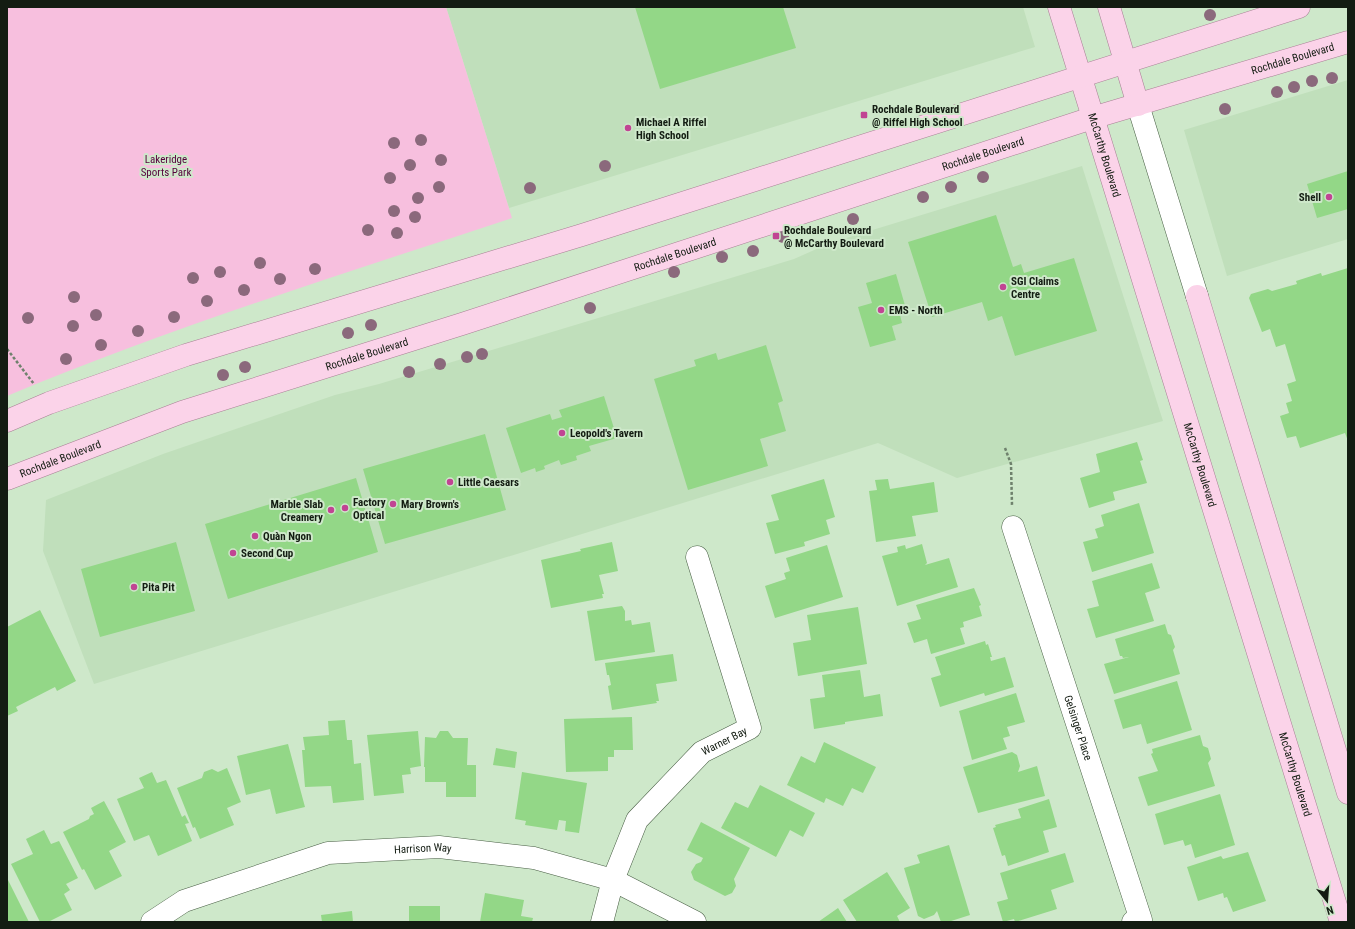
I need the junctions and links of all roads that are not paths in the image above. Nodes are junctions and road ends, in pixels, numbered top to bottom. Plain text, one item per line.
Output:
1 (1059, 7) edge
2 (1109, 7) edge
3 (1299, 7) edge
4 (1348, 42) edge
5 (1126, 62) junction
6 (1080, 76) junction
7 (1138, 105) junction
8 (1092, 118) junction
9 (1197, 296) joint
10 (7, 421) edge
11 (7, 479) edge
12 (1013, 527) road end
13 (697, 557) dead end
14 (1348, 793) edge
15 (613, 880) junction
16 (152, 922) edge
17 (602, 922) edge
18 (695, 922) edge
19 (1133, 922) edge
20 (1341, 922) edge

1 - 6 main road, McCarthy Boulevard
2 - 5 main road
3 - 5 main road
4 - 7 main road, Rochdale Boulevard
5 - 6 main road
5 - 7 main road
6 - 8 main road, McCarthy Boulevard
6 - 10 main road
7 - 8 main road, Rochdale Boulevard
7 - 9 street
8 - 11 main road, Rochdale Boulevard
8 - 20 main road, McCarthy Boulevard
9 - 14 main road
12 - 19 street, Gelsinger Place
13 - 15 street, Warner Bay
15 - 16 street, Harrison Way
15 - 17 street
15 - 18 street, Harrison Way

